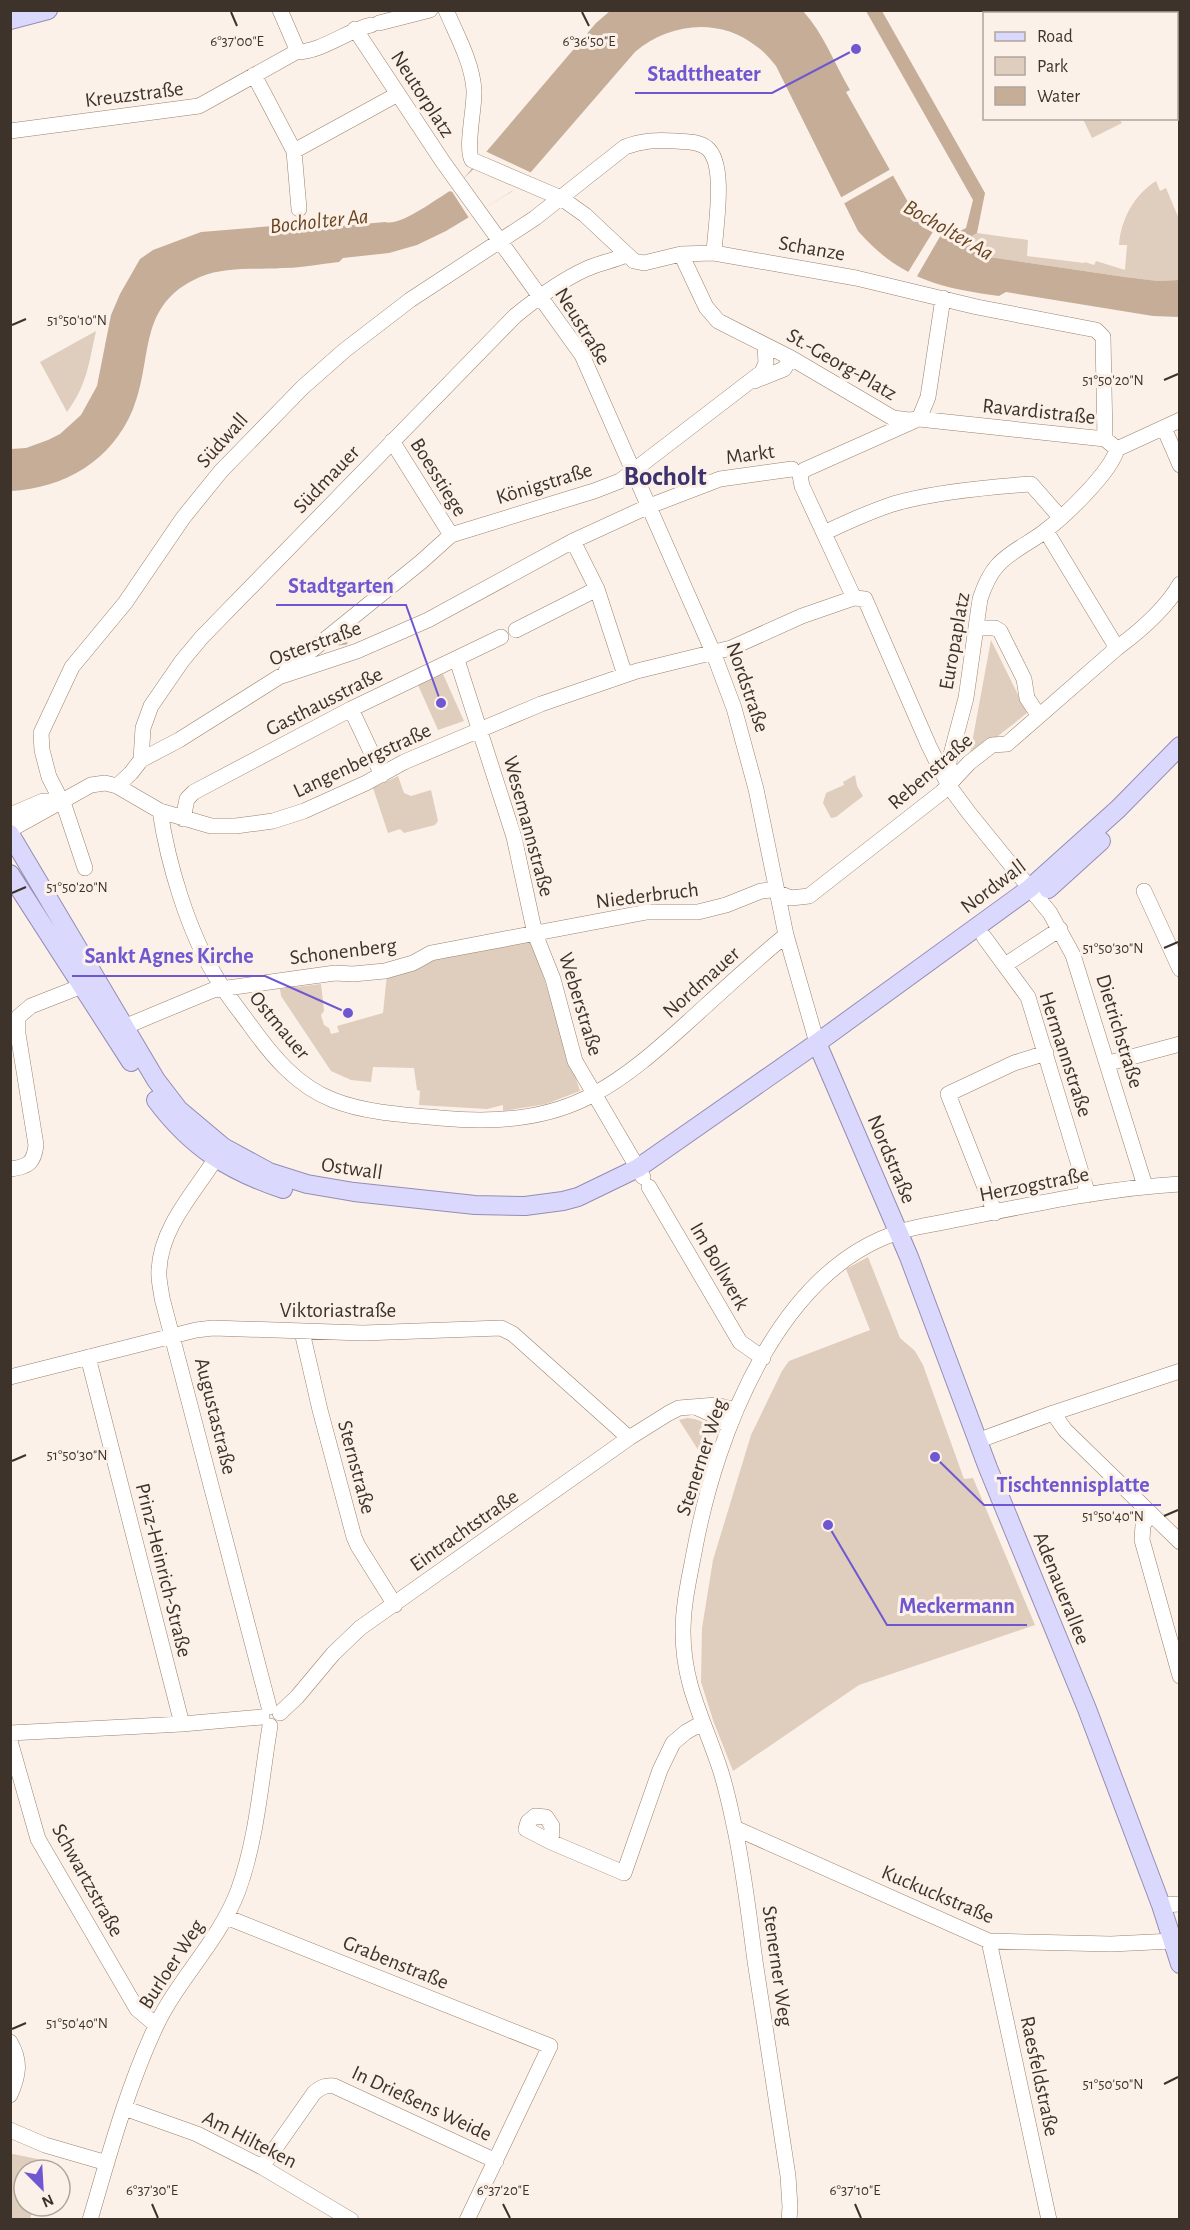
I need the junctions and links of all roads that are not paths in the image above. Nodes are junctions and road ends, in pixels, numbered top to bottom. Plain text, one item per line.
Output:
1 (48, 10) edge
2 (280, 10) edge
3 (430, 10) edge
4 (446, 10) edge
5 (10, 20) edge
6 (355, 29) junction
7 (296, 52) junction
8 (254, 75) junction
9 (398, 94) junction
10 (10, 131) edge
11 (294, 151) junction
12 (457, 182) joint
13 (561, 198) junction
14 (299, 209) dead end
15 (500, 242) junction
16 (714, 253) junction
17 (681, 254) junction
18 (626, 255) junction
19 (540, 295) junction
20 (943, 298) junction
21 (765, 345) junction
22 (791, 358) junction
23 (749, 383) junction
24 (919, 418) junction
25 (1179, 420) edge
26 (1164, 428) junction
27 (392, 441) junction
28 (1111, 444) junction
29 (1179, 465) edge
30 (792, 469) dead end
31 (632, 471) junction
32 (802, 486) joint
33 (647, 507) junction
34 (1060, 517) junction
35 (1046, 531) junction
36 (824, 533) junction
37 (450, 535) junction
38 (573, 541) junction
39 (1179, 584) edge
40 (597, 589) junction
41 (859, 599) junction
42 (976, 628) junction
43 (516, 630) dead end
44 (501, 637) dead end
45 (1117, 648) junction
46 (713, 652) junction
47 (457, 660) junction
48 (631, 673) junction
49 (279, 677) junction
50 (351, 709) junction
51 (1039, 716) junction
52 (480, 730) junction
53 (1179, 746) edge
54 (141, 760) junction
55 (1179, 760) edge
56 (382, 775) junction
57 (117, 786) junction
58 (949, 786) junction
59 (62, 801) junction
60 (160, 811) junction
61 (10, 815) edge
62 (183, 819) junction
63 (10, 832) edge
64 (10, 852) edge
65 (85, 868) dead end
66 (10, 874) edge
67 (16, 885) edge
68 (1144, 891) dead end
69 (778, 892) junction
70 (1033, 893) junction
71 (1060, 929) junction
72 (535, 934) junction
73 (786, 935) junction
74 (984, 937) junction
75 (73, 942) junction
76 (1005, 964) junction
77 (1179, 969) edge
78 (82, 986) junction
79 (222, 987) junction
80 (124, 1028) junction
81 (1179, 1044) edge
82 (819, 1047) junction
83 (1046, 1053) junction
84 (1108, 1064) junction
85 (594, 1095) junction
86 (219, 1153) junction
87 (10, 1169) edge
88 (643, 1177) junction
89 (1179, 1184) edge
90 (1145, 1186) junction
91 (1088, 1195) junction
92 (995, 1213) junction
93 (898, 1231) junction
94 (302, 1332) junction
95 (173, 1336) junction
96 (88, 1357) junction
97 (763, 1358) junction
98 (1179, 1371) edge
99 (10, 1377) edge
100 (692, 1406) junction
101 (736, 1410) junction
102 (1053, 1413) junction
103 (729, 1426) junction
104 (629, 1438) junction
105 (977, 1441) junction
106 (1150, 1515) junction
107 (1179, 1542) edge
108 (395, 1605) junction
109 (1179, 1676) edge
110 (270, 1716) junction
111 (702, 1723) junction
112 (182, 1724) junction
113 (10, 1733) edge
114 (10, 1741) edge
115 (735, 1828) junction
116 (551, 1842) dead end
117 (1170, 1904) edge
118 (226, 1917) junction
119 (989, 1941) junction
120 (1173, 1941) junction
121 (1179, 1964) edge
122 (156, 2025) junction
123 (10, 2042) edge
124 (10, 2095) edge
125 (124, 2108) junction
126 (10, 2130) edge
127 (496, 2161) junction
128 (107, 2163) junction
129 (262, 2167) junction
130 (90, 2220) edge
131 (351, 2220) edge
132 (467, 2220) edge
133 (789, 2220) edge
134 (1049, 2220) edge

1 - 5 main road
2 - 7 street
3 - 6 street, Neutorplatz
4 - 13 street
6 - 7 street, Neutorplatz
6 - 9 street, Neutorplatz
7 - 8 street, Kreuzstraße
8 - 10 street, Kreuzstraße
8 - 11 street
9 - 11 street
9 - 12 street, Neutorplatz
11 - 14 street
12 - 15 street, Neustraße
13 - 15 street, Südwall
13 - 16 street, Südwall
13 - 18 street
15 - 19 street, Neustraße
15 - 59 street, Südwall
16 - 17 street, Schanze
16 - 20 street, Schanze
17 - 18 street, Schanze
17 - 21 street, St.-Georg-Platz
18 - 19 street, Südmauer
19 - 27 street, Südmauer
19 - 31 street, Neustraße
20 - 24 street
20 - 28 street, Schanze
21 - 22 street, St.-Georg-Platz
21 - 23 street, Königstraße
22 - 23 street
22 - 24 street, St.-Georg-Platz
23 - 31 street, Königstraße
24 - 28 street, Ravardistraße
24 - 32 street, St.-Georg-Platz
25 - 26 street, Ravardistraße
26 - 28 street, Ravardistraße
26 - 29 street
27 - 37 street, Boesstiege
27 - 54 street, Südmauer
28 - 34 street, Europaplatz
30 - 33 street, Markt
31 - 33 street, Neustraße
31 - 37 street, Königstraße
32 - 36 street, Dietrichstraße
33 - 38 street, Osterstraße
33 - 46 street, Nordstraße
34 - 35 street, Europaplatz
34 - 36 street
35 - 42 street, Europaplatz
35 - 45 street
36 - 41 street, Dietrichstraße
37 - 49 street, Königstraße
38 - 40 street
38 - 49 street, Osterstraße
39 - 45 street, Rebenstraße
40 - 43 street
40 - 48 street
41 - 46 street, Langenbergstraße
41 - 58 street, Dietrichstraße
42 - 51 street
42 - 58 street, Europaplatz
44 - 47 street, Gasthausstraße
45 - 51 street, Rebenstraße
46 - 48 street, Langenbergstraße
46 - 69 street, Nordstraße
47 - 50 street, Gasthausstraße
47 - 52 street, Wesemannstraße
48 - 52 street, Langenbergstraße
49 - 54 street, Osterstraße
50 - 56 street
50 - 62 street, Gasthausstraße
51 - 58 street, Rebenstraße
52 - 56 street, Langenbergstraße
52 - 72 street, Wesemannstraße
53 - 70 main road, Nordwall
54 - 57 street
55 - 70 main road, Nordwall
56 - 62 street, Langenbergstraße
57 - 59 street
57 - 60 street, Langenbergstraße
58 - 69 street, Rebenstraße
58 - 70 street, Dietrichstraße
59 - 61 street
59 - 63 street
59 - 65 street, Südwall
60 - 62 street, Langenbergstraße
60 - 79 street, Ostmauer
63 - 75 main road, Ostwall
64 - 75 main road
66 - 67 main road, Ostwall
67 - 78 main road, Ostwall
68 - 77 street
69 - 72 street, Niederbruch
69 - 73 street
70 - 71 street, Dietrichstraße
70 - 74 main road, Nordwall
70 - 82 main road, Nordwall
71 - 76 street
71 - 84 street, Dietrichstraße
72 - 79 street, Schonenberg
72 - 85 street, Weberstraße
73 - 82 street, Nordstraße
73 - 85 street, Nordmauer
74 - 76 street, Hermannstraße
74 - 82 main road, Nordwall
75 - 80 main road, Ostwall
76 - 83 street, Hermannstraße
78 - 86 main road, Ostwall
78 - 87 street
79 - 80 street, Schonenberg
79 - 85 street, Ostmauer
80 - 86 main road, Ostwall
81 - 84 street
82 - 88 main road, Ostwall
82 - 93 main road, Nordstraße
83 - 91 street, Hermannstraße
83 - 92 street
84 - 90 street, Dietrichstraße
85 - 88 street, Weberstraße
86 - 88 main road, Ostwall
86 - 95 street, Augustastraße
88 - 97 street, Im Bollwerk
89 - 90 street, Herzogstraße
90 - 91 street, Herzogstraße
91 - 92 street, Herzogstraße
92 - 93 street, Herzogstraße
93 - 97 street, Stenerner Weg
93 - 105 main road, Adenauerallee
94 - 95 street, Viktoriastraße
94 - 104 street, Viktoriastraße
94 - 108 street, Sternstraße
95 - 96 street, Viktoriastraße
95 - 110 street, Augustastraße
96 - 99 street, Viktoriastraße
96 - 112 street, Prinz-Heinrich-Straße
97 - 101 street, Stenerner Weg
98 - 102 street
100 - 101 street, Eintrachtstraße
100 - 103 street
100 - 104 street, Eintrachtstraße
101 - 103 street, Stenerner Weg
102 - 105 street
102 - 106 street
103 - 111 street, Stenerner Weg
104 - 108 street, Eintrachtstraße
105 - 117 main road, Adenauerallee
106 - 107 street
106 - 109 street
108 - 110 street, Eintrachtstraße
110 - 112 street
110 - 118 street, Burloer Weg
111 - 115 street, Stenerner Weg
111 - 116 street
112 - 113 street
114 - 122 street, Schwartzstraße
115 - 119 street, Kuckuckstraße
115 - 133 street, Stenerner Weg
117 - 120 main road, Adenauerallee
118 - 122 street, Burloer Weg
118 - 127 street, Grabenstraße
119 - 120 street, Kuckuckstraße
119 - 134 street, Raesfeldstraße
120 - 121 main road, Adenauerallee
122 - 125 street, Burloer Weg
123 - 124 street
125 - 128 street, Burloer Weg
125 - 129 street, Am Hilteken
126 - 128 street
127 - 129 street, In Drießens Weide
127 - 132 street
128 - 130 street, Burloer Weg
129 - 131 street, Am Hilteken

